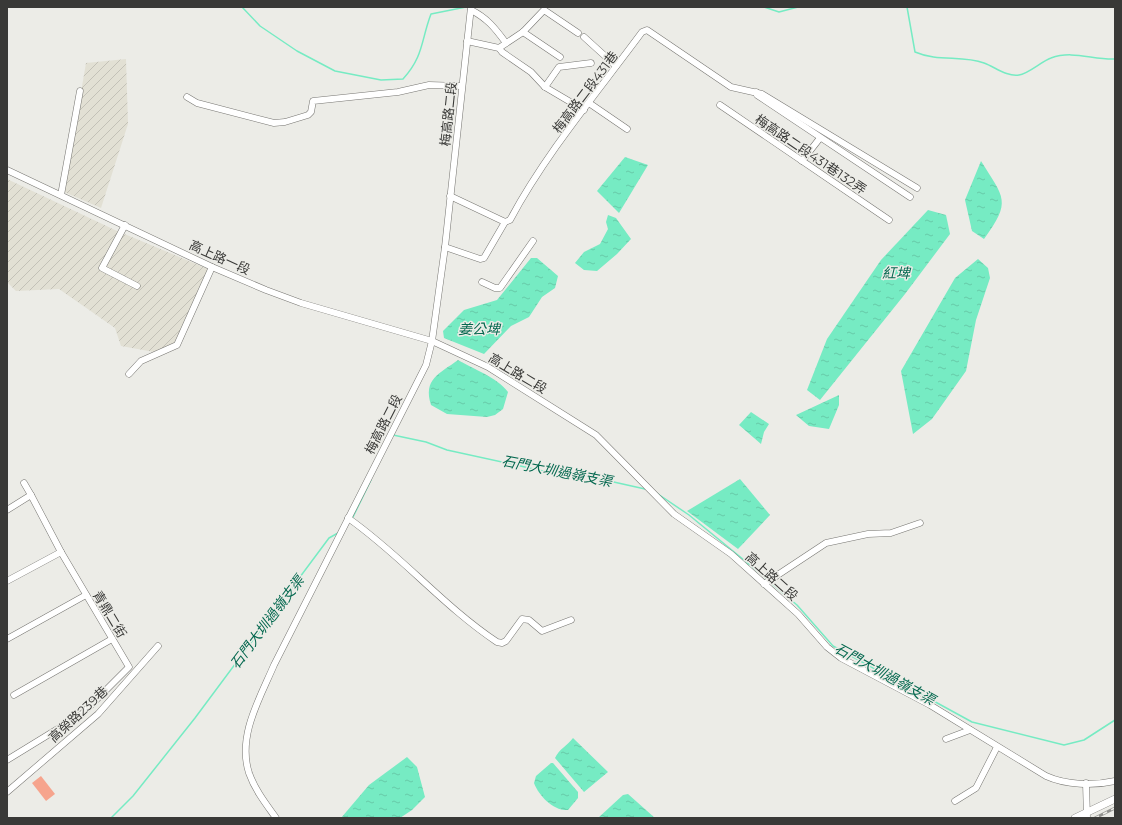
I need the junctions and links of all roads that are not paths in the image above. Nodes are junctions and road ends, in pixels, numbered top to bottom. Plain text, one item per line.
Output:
1 (471, 9) edge
2 (523, 32) junction
3 (467, 41) junction
4 (506, 43) junction
5 (499, 48) junction
6 (560, 57) dead end
7 (591, 64) dead end
8 (616, 66) junction
9 (461, 86) junction
10 (545, 87) junction
11 (80, 91) dead end
12 (756, 92) junction
13 (186, 97) dead end
14 (589, 103) junction
15 (720, 105) dead end
16 (584, 110) junction
17 (627, 129) dead end
18 (820, 138) junction
19 (802, 161) junction
20 (7, 170) edge
21 (917, 188) dead end
22 (61, 195) junction
23 (450, 196) junction
24 (910, 197) dead end
25 (889, 220) dead end
26 (505, 222) junction
27 (125, 225) junction
28 (534, 241) dead end
29 (445, 247) junction
30 (212, 267) junction
31 (482, 282) dead end
32 (137, 286) dead end
33 (432, 341) junction
34 (129, 374) dead end
35 (24, 484) dead end
36 (31, 495) junction
37 (7, 510) edge
38 (351, 519) junction
39 (920, 523) dead end
40 (61, 552) junction
41 (7, 581) edge
42 (767, 582) junction
43 (86, 595) junction
44 (571, 620) dead end
45 (7, 639) edge
46 (112, 639) junction
47 (158, 646) dead end
48 (14, 695) dead end
49 (970, 730) junction
50 (946, 739) dead end
51 (997, 747) junction
52 (7, 760) edge
53 (1115, 781) edge
54 (1086, 783) junction
55 (7, 792) edge
56 (1115, 799) edge
57 (955, 801) dead end
58 (1087, 815) edge
59 (276, 818) edge
60 (1075, 818) edge

1 - 3 street, 梅高路二段
1 - 4 street
2 - 4 street
2 - 6 street
2 - 8 street
3 - 5 street
3 - 9 street, 梅高路二段
4 - 5 street
5 - 10 street
7 - 10 street
8 - 12 street, 梅高路二段431巷
8 - 14 street, 梅高路二段431巷
9 - 13 street
9 - 23 street, 梅高路二段
10 - 16 street
11 - 22 street
12 - 18 street
12 - 21 street, 梅高路二段431巷
14 - 16 street, 梅高路二段431巷
14 - 17 street
15 - 19 street, 梅高路二段431巷132弄
16 - 26 street, 梅高路二段431巷
18 - 19 street
18 - 24 street
19 - 25 street, 梅高路二段431巷132弄
20 - 22 street, 高上路一段
22 - 27 street, 高上路一段
23 - 26 street
23 - 29 street, 梅高路二段
26 - 29 street, 梅高路二段431巷
27 - 30 street, 高上路一段
27 - 32 street
28 - 31 street
29 - 33 street, 梅高路二段
30 - 33 street, 高上路一段
30 - 34 street
33 - 38 street, 梅高路二段
33 - 42 street, 高上路二段
35 - 36 street, 青鼎二街
36 - 37 street
36 - 40 street, 青鼎二街
38 - 44 street
38 - 59 street, 梅高路二段
39 - 42 street
40 - 41 street
40 - 43 street, 青鼎二街
42 - 49 street, 高上路二段
43 - 45 street
43 - 46 street, 青鼎二街
46 - 48 street
46 - 52 street, 青鼎二街
47 - 55 street, 高榮路239巷
49 - 50 street
49 - 51 street, 高上路二段
51 - 54 street, 高上路二段
51 - 57 street
53 - 54 street, 高上路二段
54 - 58 street
56 - 58 main road
58 - 60 main road

